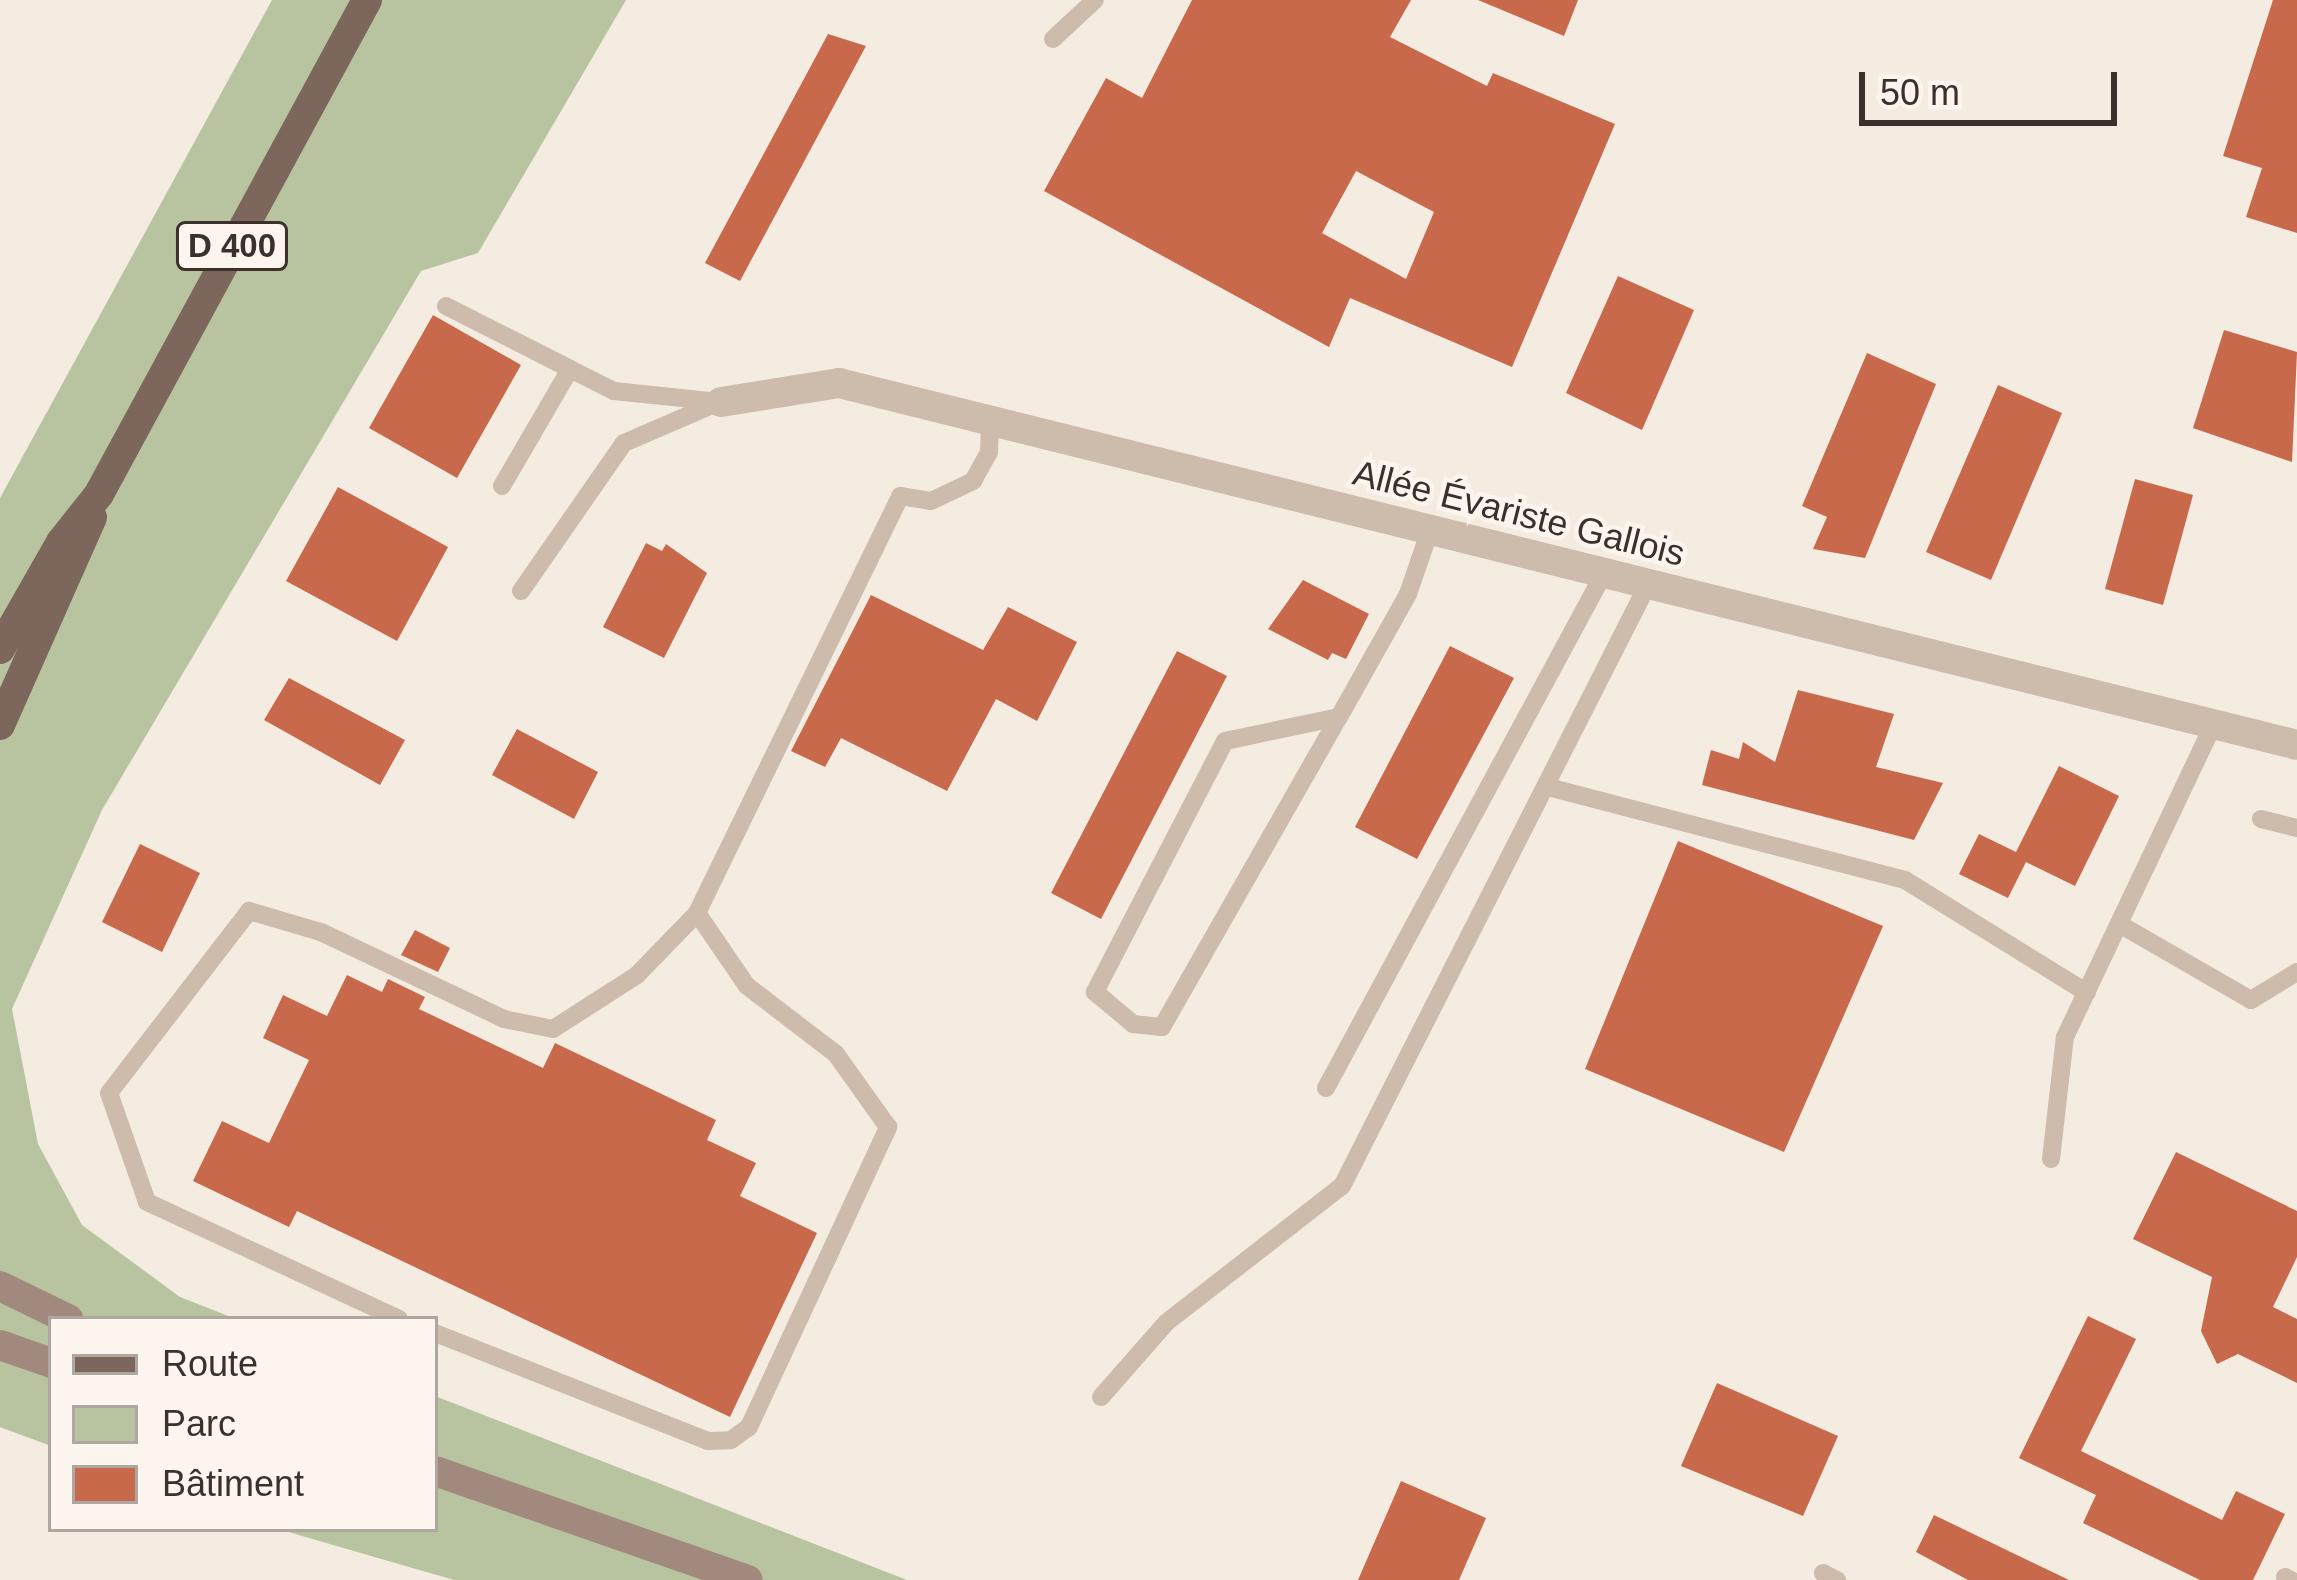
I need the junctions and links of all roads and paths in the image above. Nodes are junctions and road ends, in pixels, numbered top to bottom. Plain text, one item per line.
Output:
1 (367, 0) edge
2 (1095, 0) edge
3 (1053, 39) dead end
4 (446, 306) dead end
5 (570, 369) junction
6 (722, 401) junction
7 (990, 422) junction
8 (502, 485) dead end
9 (99, 494) junction
10 (1430, 530) junction
11 (1603, 575) junction
12 (1647, 586) junction
13 (521, 591) dead end
14 (0, 649) edge
15 (1339, 717) junction
16 (0, 724) edge
17 (2213, 725) junction
18 (2297, 745) edge
19 (1548, 787) junction
20 (2261, 819) dead end
21 (2297, 828) edge
22 (697, 913) junction
23 (2121, 925) junction
24 (2297, 972) edge
25 (2087, 993) junction
26 (1326, 1088) dead end
27 (2050, 1159) dead end
28 (0, 1286) edge
29 (62, 1316) edge
30 (393, 1316) edge
31 (438, 1334) edge
32 (0, 1345) edge
33 (48, 1362) edge
34 (1101, 1397) dead end
35 (438, 1472) edge
36 (438, 1493) edge
37 (687, 1580) edge
38 (748, 1580) edge

1 - 9 main road, D 400
2 - 3 lane
4 - 5 lane
5 - 6 lane
5 - 8 lane
6 - 7 street, Allée Évariste Gallois
6 - 13 lane
7 - 10 street, Allée Évariste Gallois
7 - 22 lane
9 - 14 main road, D 400
9 - 16 main road, D 400
10 - 11 street, Allée Évariste Gallois
10 - 15 lane
11 - 12 street, Allée Évariste Gallois
11 - 26 lane
12 - 17 street, Allée Évariste Gallois
12 - 19 lane
15 - 15 lane
17 - 18 street, Allée Évariste Gallois
17 - 23 lane
19 - 25 lane
19 - 34 lane
20 - 21 lane
22 - 30 lane
22 - 31 lane
23 - 24 lane
23 - 25 lane
25 - 27 lane
28 - 29 main road
32 - 33 main road
35 - 38 main road
36 - 37 main road

